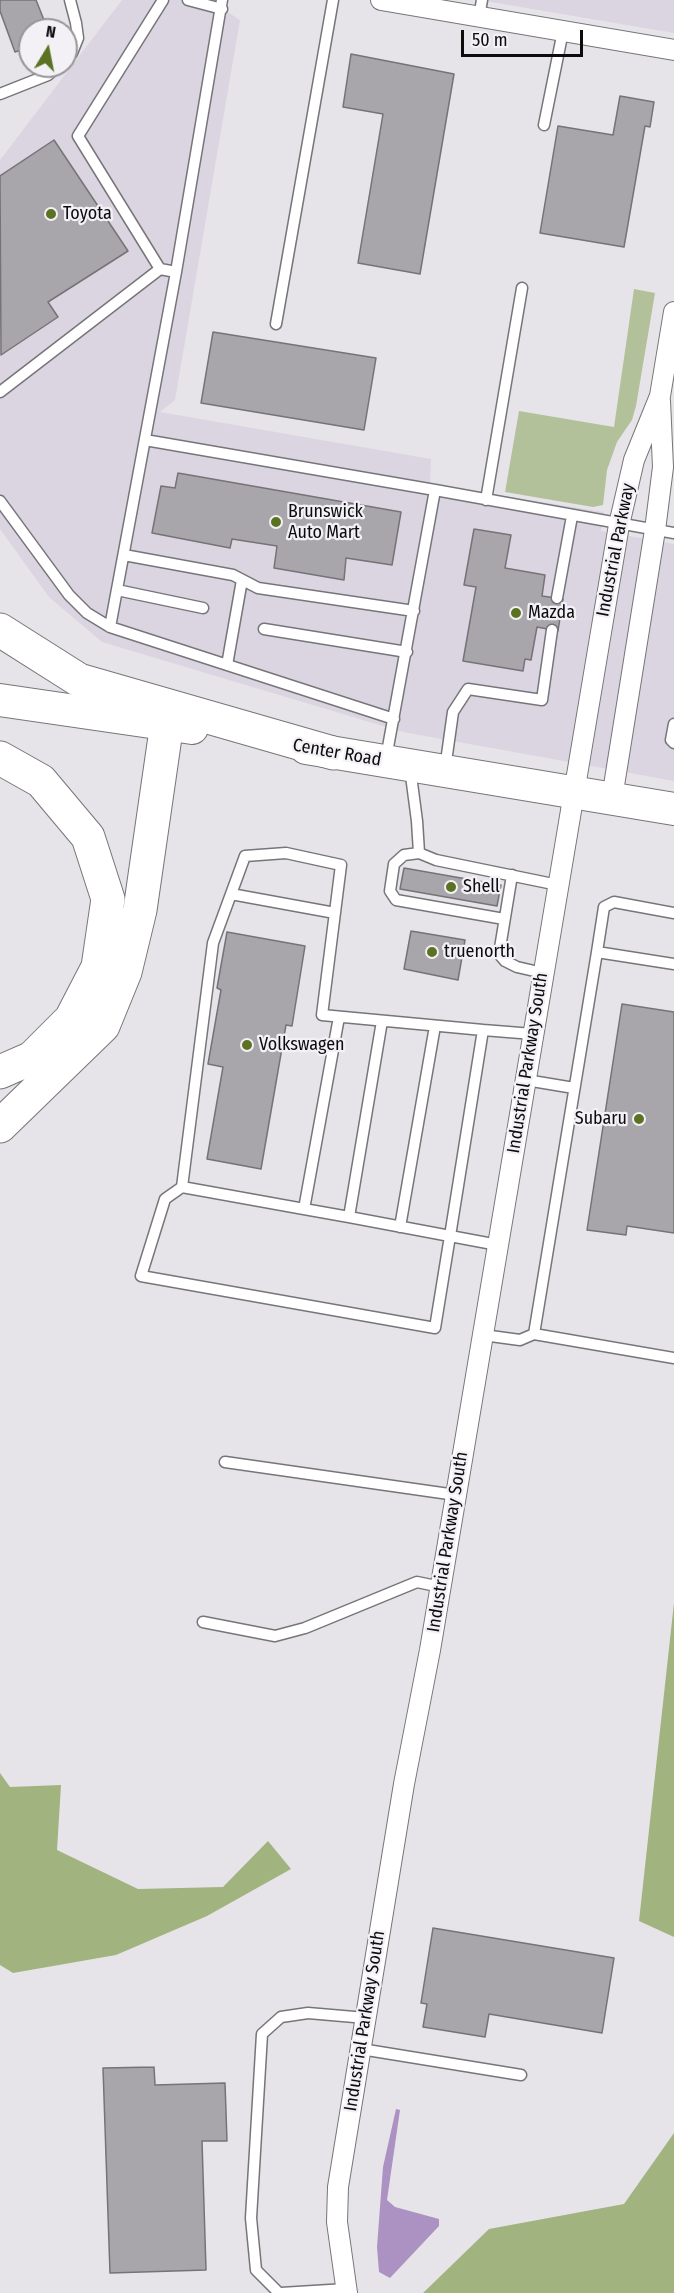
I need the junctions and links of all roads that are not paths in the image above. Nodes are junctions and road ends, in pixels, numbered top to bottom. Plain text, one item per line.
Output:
1 (70, 0) edge
2 (163, 0) edge
3 (188, 0) edge
4 (333, 0) edge
5 (381, 0) edge
6 (222, 5) edge
7 (480, 8) edge
8 (75, 18) edge
9 (563, 31) junction
10 (673, 47) edge
11 (40, 78) edge
12 (0, 94) edge
13 (544, 125) dead end
14 (160, 269) junction
15 (176, 272) junction
16 (522, 288) dead end
17 (674, 312) edge
18 (276, 324) dead end
19 (0, 393) edge
20 (660, 396) junction
21 (145, 440) junction
22 (435, 490) junction
23 (486, 500) junction
24 (0, 501) edge
25 (572, 516) junction
26 (619, 525) junction
27 (665, 532) edge
28 (124, 555) junction
29 (242, 580) junction
30 (117, 590) junction
31 (557, 598) dead end
32 (203, 608) dead end
33 (414, 611) junction
34 (110, 627) junction
35 (264, 629) dead end
36 (0, 630) edge
37 (552, 630) dead end
38 (407, 652) junction
39 (227, 665) junction
40 (0, 700) edge
41 (394, 719) junction
42 (167, 723) junction
43 (674, 724) edge
44 (674, 743) edge
45 (333, 753) junction
46 (0, 758) edge
47 (397, 763) junction
48 (444, 771) junction
49 (574, 792) junction
50 (612, 798) junction
51 (674, 809) edge
52 (419, 853) junction
53 (512, 875) junction
54 (558, 885) junction
55 (231, 894) junction
56 (335, 913) junction
57 (674, 913) edge
58 (504, 919) junction
59 (597, 952) junction
60 (674, 964) edge
61 (543, 973) junction
62 (339, 1017) junction
63 (382, 1021) junction
64 (435, 1026) junction
65 (483, 1030) junction
66 (533, 1034) junction
67 (0, 1072) edge
68 (526, 1080) junction
69 (574, 1088) junction
70 (0, 1126) edge
71 (182, 1187) junction
72 (304, 1209) junction
73 (349, 1217) junction
74 (400, 1227) junction
75 (450, 1236) junction
76 (498, 1245) junction
77 (534, 1334) junction
78 (483, 1335) junction
79 (674, 1358) edge
80 (225, 1462) dead end
81 (456, 1495) junction
82 (441, 1587) junction
83 (204, 1622) dead end
84 (366, 2018) junction
85 (361, 2049) junction
86 (521, 2075) dead end
87 (347, 2291) edge
88 (280, 2293) edge

1 - 8 lane
2 - 14 lane
3 - 6 lane
4 - 18 lane
5 - 7 street
6 - 15 lane
7 - 9 street
9 - 10 street
9 - 13 lane
11 - 12 lane
14 - 15 lane
14 - 19 lane
15 - 21 lane
16 - 23 lane
17 - 20 street, Industrial Parkway
20 - 26 street, Industrial Parkway
20 - 27 street
21 - 22 lane
21 - 28 lane
22 - 23 lane
22 - 33 lane
23 - 25 lane
24 - 34 lane
25 - 26 lane
25 - 31 lane
26 - 27 lane
26 - 49 street, Industrial Parkway
27 - 50 street
28 - 29 lane
28 - 30 lane
29 - 33 lane
29 - 39 lane
30 - 32 lane
30 - 34 lane
33 - 38 lane
34 - 39 lane
35 - 38 lane
36 - 45 highway
37 - 48 lane
38 - 41 lane
39 - 41 lane
40 - 42 main road, Center Road
41 - 47 lane
42 - 45 main road, Center Road
42 - 70 highway
43 - 44 lane
45 - 47 main road, Center Road
46 - 67 highway
47 - 48 main road, Center Road
47 - 52 lane
48 - 49 main road, Center Road
49 - 50 main road, Center Road
49 - 54 street, Industrial Parkway South
50 - 51 main road, Center Road
52 - 53 lane
52 - 58 lane
53 - 54 lane
53 - 58 lane
54 - 61 street, Industrial Parkway South
55 - 56 lane
55 - 56 lane
55 - 71 lane
56 - 62 lane
57 - 59 lane
58 - 61 lane
59 - 60 lane
59 - 69 lane
61 - 66 street, Industrial Parkway South
62 - 63 lane
62 - 72 lane
63 - 64 lane
63 - 73 lane
64 - 65 lane
64 - 74 lane
65 - 66 lane
65 - 75 lane
66 - 68 street, Industrial Parkway South
68 - 69 lane
68 - 76 street, Industrial Parkway South
69 - 77 lane
71 - 72 lane
71 - 75 lane
72 - 73 lane
73 - 74 lane
74 - 75 lane
75 - 76 lane
76 - 78 street, Industrial Parkway South
77 - 78 lane
77 - 79 lane
78 - 81 street, Industrial Parkway South
80 - 81 lane
81 - 82 street, Industrial Parkway South
82 - 83 lane
82 - 84 street, Industrial Parkway South
84 - 85 street, Industrial Parkway South
84 - 88 lane
85 - 86 lane
85 - 87 street, Industrial Parkway South
87 - 88 lane

